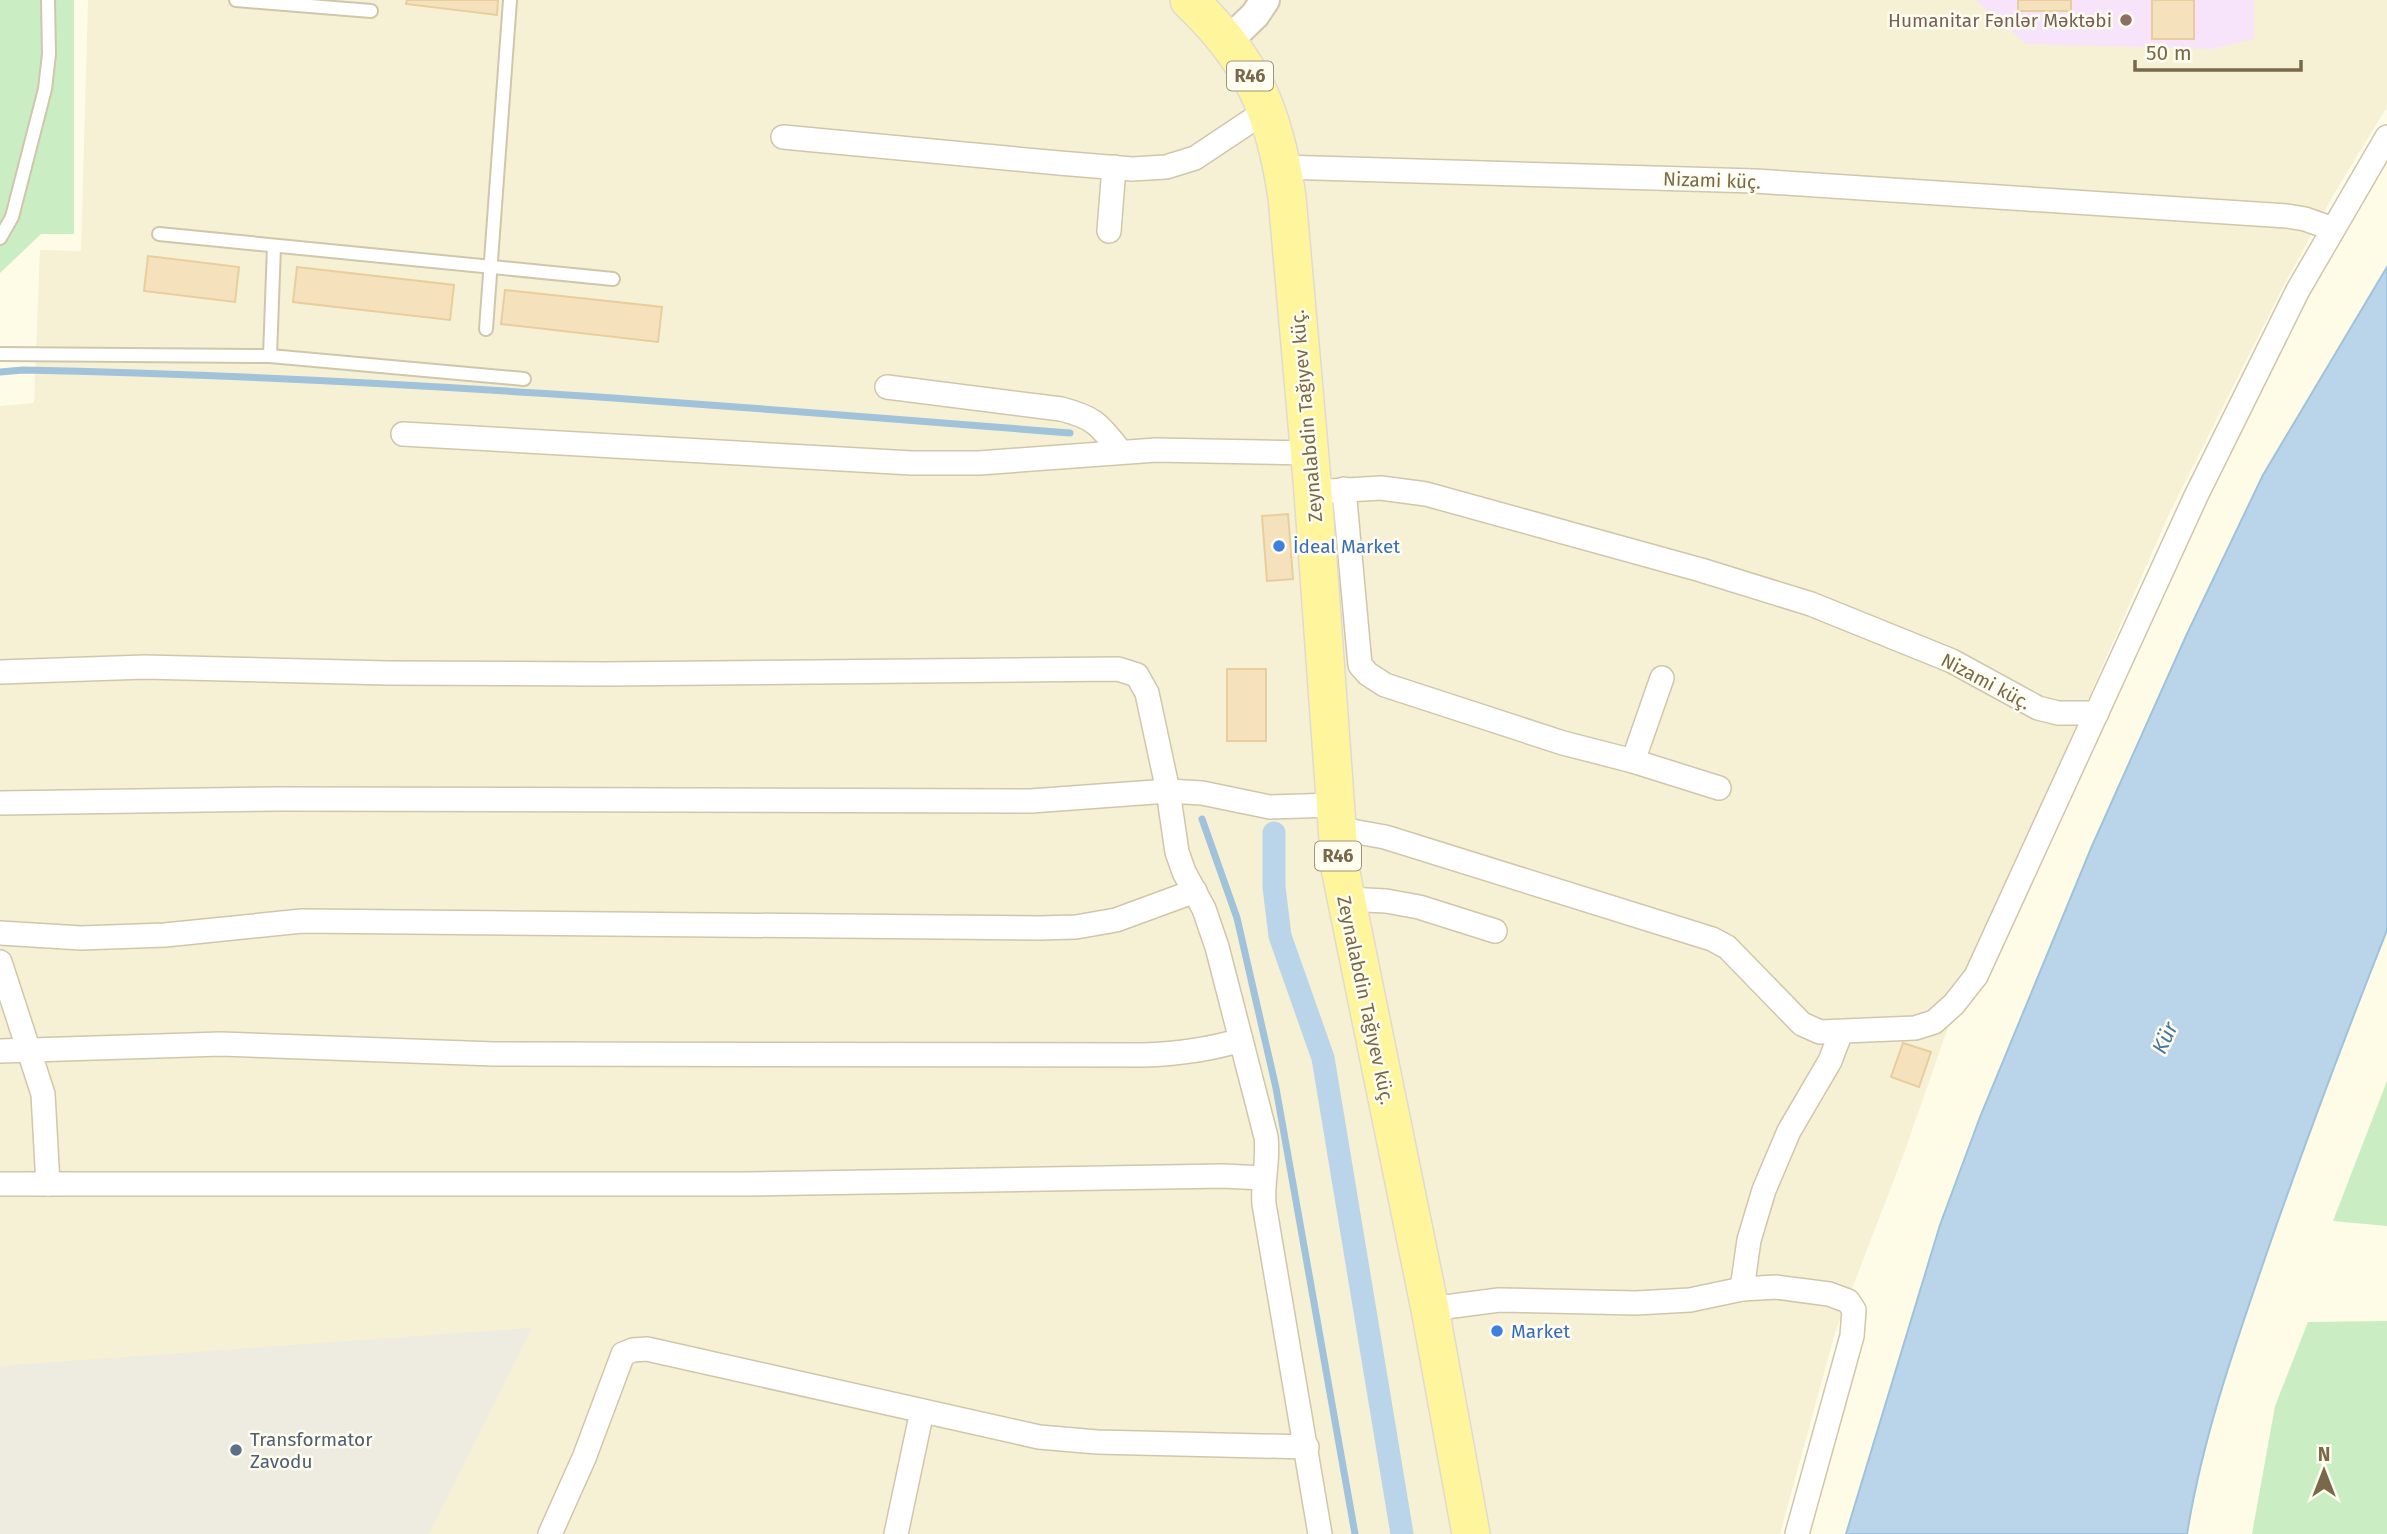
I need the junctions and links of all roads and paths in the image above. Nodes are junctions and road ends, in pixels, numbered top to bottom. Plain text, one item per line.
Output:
1 (48, 0) edge
2 (236, 0) edge
3 (510, 0) edge
4 (1189, 0) edge
5 (1265, 0) edge
6 (284, 1) edge
7 (371, 11) dead end
8 (1228, 41) junction
9 (1267, 110) junction
10 (783, 137) dead end
11 (2387, 137) edge
12 (1114, 167) junction
13 (1282, 167) junction
14 (2333, 229) junction
15 (1109, 231) dead end
16 (159, 234) dead end
17 (0, 238) edge
18 (274, 246) junction
19 (491, 267) junction
20 (613, 279) dead end
21 (486, 329) dead end
22 (0, 354) edge
23 (270, 356) junction
24 (524, 379) dead end
25 (887, 387) dead end
26 (403, 434) dead end
27 (1121, 452) junction
28 (1309, 453) junction
29 (1328, 491) junction
30 (0, 673) edge
31 (1662, 678) dead end
32 (2097, 713) junction
33 (1633, 761) junction
34 (1719, 788) dead end
35 (1168, 791) junction
36 (0, 803) edge
37 (1334, 817) junction
38 (1195, 891) junction
39 (1346, 899) junction
40 (1495, 931) dead end
41 (0, 933) edge
42 (0, 962) edge
43 (1841, 1032) junction
44 (1241, 1040) junction
45 (28, 1050) junction
46 (0, 1051) edge
47 (1263, 1178) junction
48 (0, 1184) edge
49 (48, 1184) junction
50 (1742, 1289) junction
51 (1430, 1309) junction
52 (922, 1412) junction
53 (1307, 1447) junction
54 (550, 1534) edge
55 (896, 1534) edge
56 (1320, 1534) edge
57 (1471, 1534) edge
58 (1797, 1534) edge

1 - 17 lane
2 - 6 lane
3 - 19 lane
4 - 8 main road, R46
5 - 8 street
6 - 7 lane
8 - 9 main road, R46
9 - 12 street
9 - 13 main road, R46
10 - 12 street
11 - 14 street
12 - 15 street
13 - 14 street, Nizami küç.
13 - 28 main road, Zeynalabdin Tağıyev küç. / R46
14 - 32 street
16 - 18 lane
18 - 19 lane
18 - 23 lane
19 - 20 lane
19 - 21 lane
22 - 23 lane
23 - 24 lane
25 - 27 street
26 - 27 street
27 - 28 street
28 - 29 main road, Zeynalabdin Tağıyev küç. / R46
29 - 32 street, Nizami küç.
29 - 33 street
29 - 37 main road, Zeynalabdin Tağıyev küç. / R46
30 - 35 street
31 - 33 street
32 - 43 street
33 - 34 street
35 - 36 street
35 - 37 street
35 - 38 street
37 - 39 main road, Zeynalabdin Tağıyev küç. / R46
37 - 43 street
38 - 41 street
38 - 44 street
39 - 40 street
39 - 51 main road, Zeynalabdin Tağıyev küç. / R46
42 - 45 street
43 - 50 street
44 - 45 street
44 - 47 street
45 - 46 street
45 - 49 street
47 - 49 street
47 - 53 street
48 - 49 street
50 - 51 street
50 - 58 street
51 - 57 main road, Zeynalabdin Tağıyev küç. / R46
52 - 53 street
52 - 54 street
52 - 55 street
53 - 56 street

